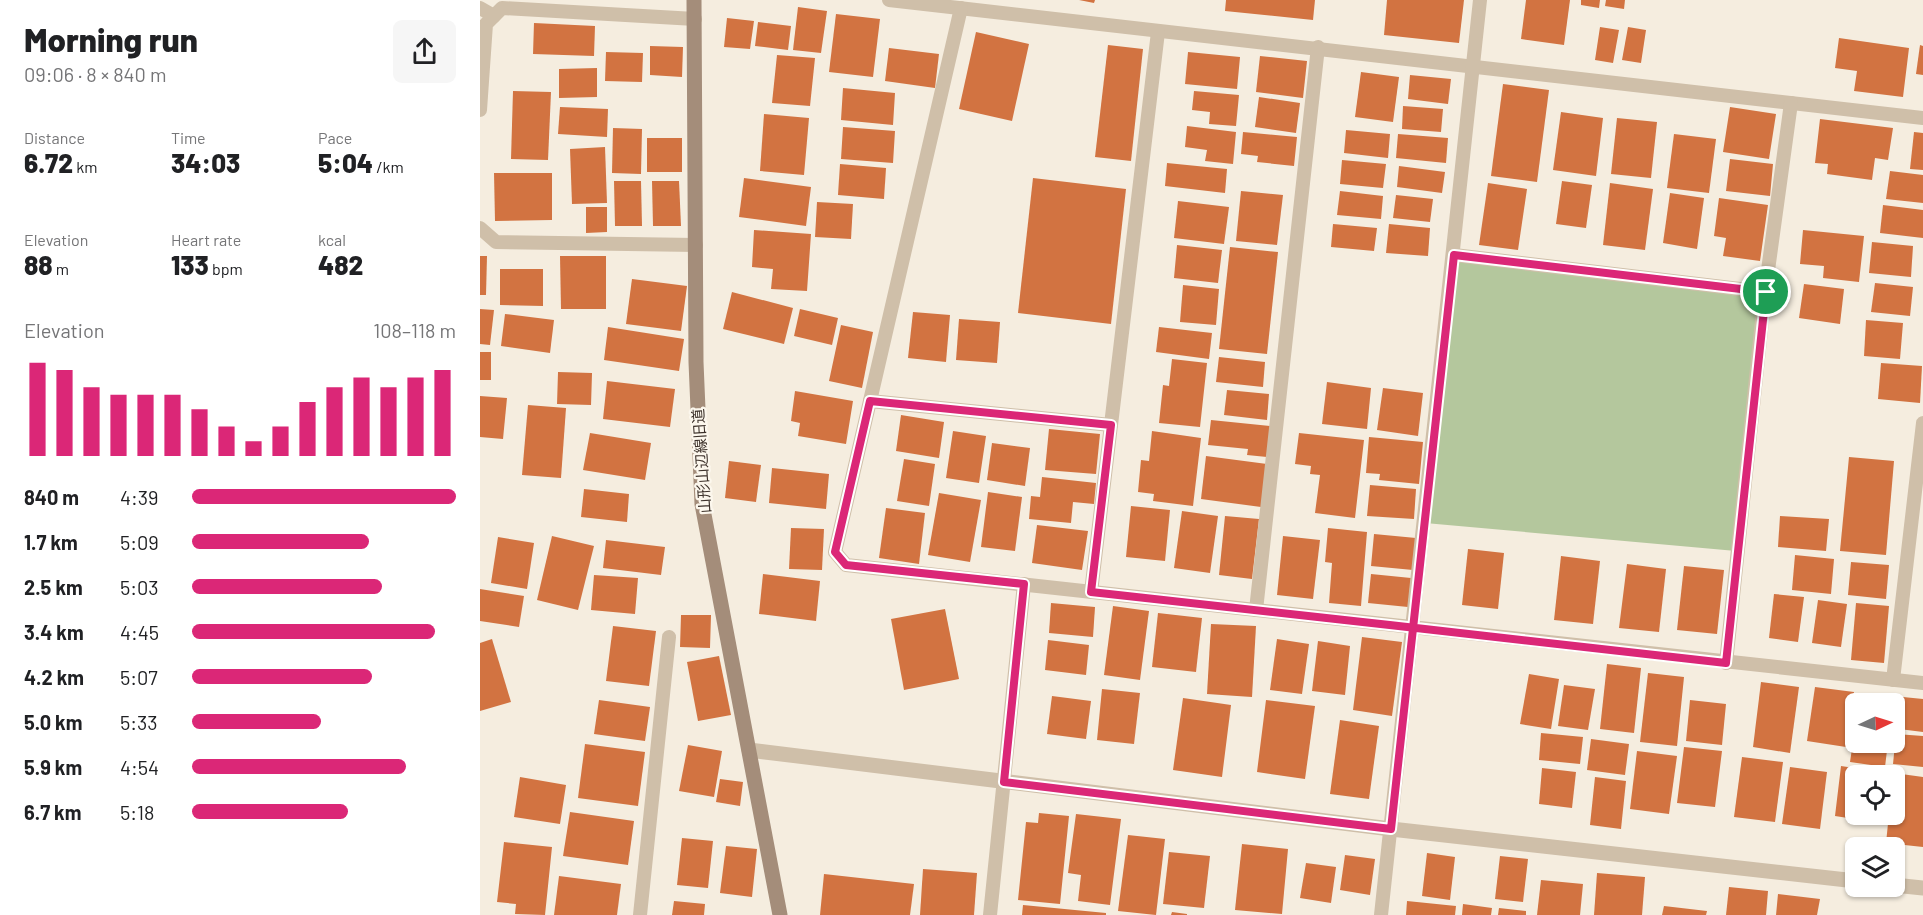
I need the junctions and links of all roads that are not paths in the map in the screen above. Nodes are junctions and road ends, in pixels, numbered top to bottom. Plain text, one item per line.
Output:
1 (694, 0) edge
2 (889, 0) edge
3 (1480, 0) edge
4 (996, 6) edge
5 (480, 8) edge
6 (961, 8) junction
7 (494, 16) junction
8 (695, 19) junction
9 (1158, 32) junction
10 (1317, 47) junction
11 (1472, 65) junction
12 (481, 77) edge
13 (1791, 103) junction
14 (480, 110) edge
15 (1923, 118) edge
16 (480, 228) edge
17 (696, 245) junction
18 (1454, 255) junction
19 (1766, 292) junction
20 (870, 401) junction
21 (1923, 423) edge
22 (1111, 425) junction
23 (1024, 584) junction
24 (1091, 592) junction
25 (1256, 610) junction
26 (1413, 628) junction
27 (669, 637) dead end
28 (1726, 663) junction
29 (1893, 680) junction
30 (1923, 683) edge
31 (749, 750) junction
32 (1004, 782) junction
33 (1391, 829) junction
34 (1845, 880) edge
35 (1905, 886) edge
36 (1923, 888) edge
37 (640, 915) edge
38 (780, 915) edge
39 (990, 915) edge
40 (1381, 915) edge

1 - 8 street, 山形山辺線旧道
2 - 6 lane
3 - 11 lane
4 - 6 lane
4 - 9 lane
5 - 7 lane
6 - 20 lane
7 - 8 lane
7 - 12 lane
8 - 17 street, 山形山辺線旧道
9 - 10 lane
9 - 22 lane
10 - 11 lane
10 - 25 lane
11 - 13 lane
11 - 18 lane
12 - 14 lane
13 - 15 lane
13 - 19 lane
16 - 17 lane
17 - 31 street, 山形山辺線旧道
18 - 19 lane
18 - 26 lane
19 - 28 lane
20 - 22 lane
20 - 23 lane
21 - 29 lane
22 - 24 lane
23 - 24 lane
23 - 32 lane
24 - 25 lane
25 - 26 lane
26 - 28 lane
26 - 33 lane
27 - 37 lane
28 - 29 lane
29 - 30 lane
31 - 32 street
31 - 38 street, 山形山辺線旧道
32 - 33 street
32 - 39 lane
33 - 34 street
33 - 40 lane
35 - 36 street

